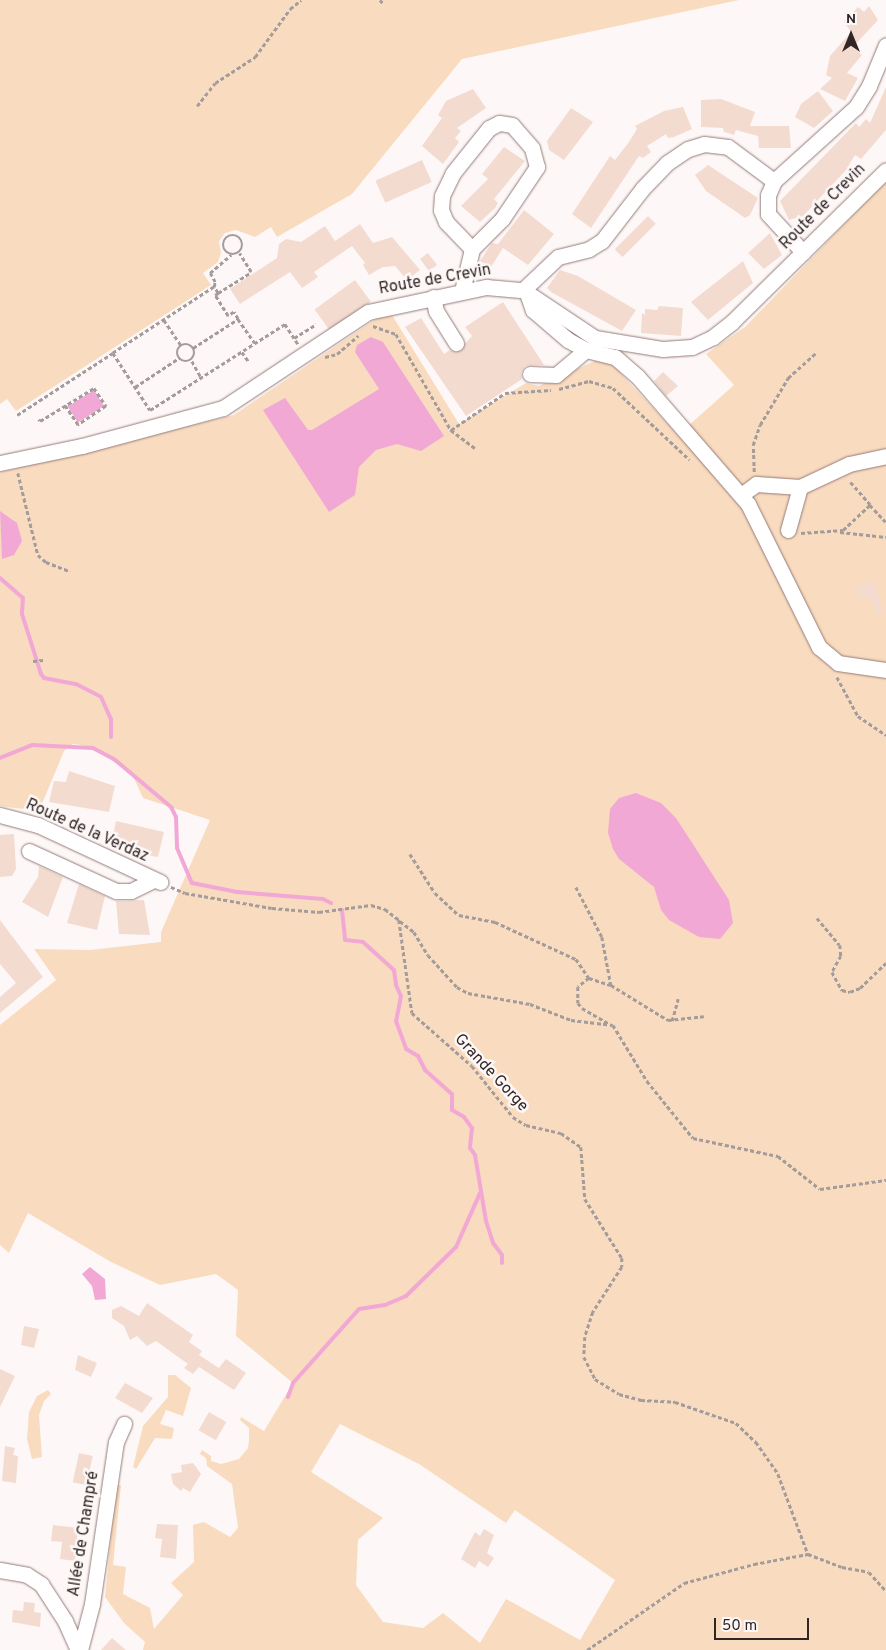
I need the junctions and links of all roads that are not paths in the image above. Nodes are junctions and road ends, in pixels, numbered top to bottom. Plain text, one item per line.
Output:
1 (886, 44) edge
2 (886, 170) edge
3 (774, 182) junction
4 (472, 249) junction
5 (804, 252) junction
6 (462, 291) junction
7 (525, 291) junction
8 (433, 297) junction
9 (456, 343) dead end
10 (586, 350) junction
11 (530, 374) dead end
12 (886, 456) edge
13 (0, 464) edge
14 (800, 487) junction
15 (740, 496) junction
16 (788, 530) road end
17 (886, 670) edge
18 (0, 815) edge
19 (29, 851) dead end
20 (124, 1424) dead end
21 (0, 1570) edge
22 (79, 1650) edge

1 - 3 street
2 - 5 street, Route de Crevin
3 - 5 street
3 - 7 street
4 - 4 street
4 - 6 street
5 - 7 street, Route de Crevin
6 - 7 street, Route de Crevin
6 - 8 street, Route de Crevin
7 - 10 street
8 - 9 street
8 - 13 street, Route de Crevin
10 - 11 street
10 - 15 street
12 - 14 street
14 - 15 street
14 - 16 street
15 - 17 street
18 - 19 street, Route de la Verdaz
20 - 22 street, Allée de Champré
21 - 22 street

